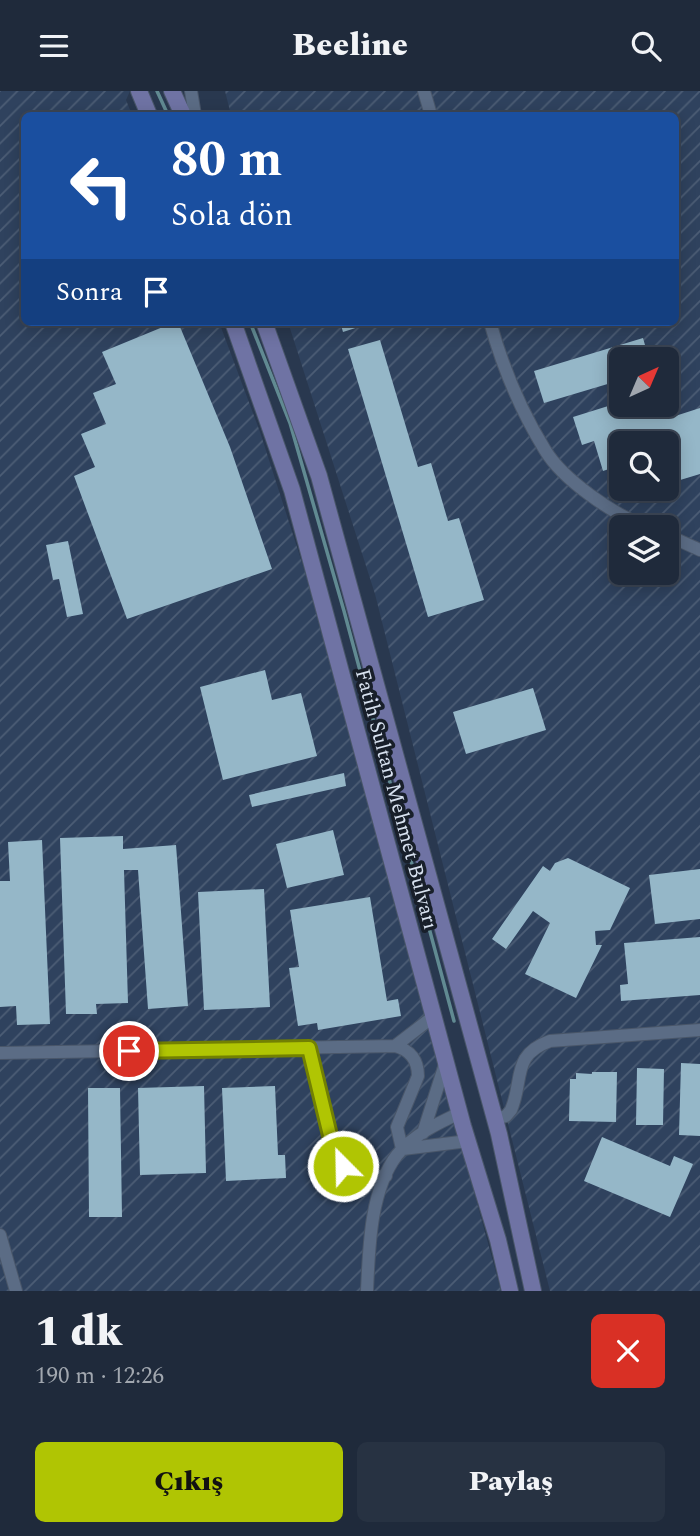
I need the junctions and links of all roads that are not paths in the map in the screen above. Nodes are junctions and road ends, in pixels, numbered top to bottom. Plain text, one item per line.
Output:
1 (139, 91) edge
2 (172, 91) edge
3 (191, 91) edge
4 (424, 91) edge
5 (148, 112) edge
6 (182, 112) edge
7 (194, 112) edge
8 (430, 112) edge
9 (234, 326) edge
10 (265, 326) edge
11 (491, 326) edge
12 (622, 515) edge
13 (679, 540) edge
14 (700, 549) edge
15 (434, 1016) junction
16 (700, 1030) edge
17 (395, 1047) junction
18 (309, 1048) junction
19 (0, 1053) edge
20 (446, 1060) junction
21 (460, 1113) junction
22 (495, 1119) junction
23 (423, 1133) junction
24 (468, 1141) junction
25 (402, 1149) junction
26 (386, 1176) junction
27 (0, 1235) edge
28 (16, 1291) edge
29 (368, 1291) edge
30 (510, 1291) edge
31 (533, 1291) edge

1 - 5 main road
2 - 6 main road
3 - 7 street
4 - 8 street
9 - 15 main road, Fatih Sultan Mehmet Bulvarı
10 - 22 main road, Fatih Sultan Mehmet Bulvarı
11 - 12 street
13 - 14 street
15 - 17 street
15 - 20 main road, Fatih Sultan Mehmet Bulvarı
16 - 22 street
17 - 18 street
17 - 25 street
18 - 19 street
18 - 26 street
20 - 21 main road, Fatih Sultan Mehmet Bulvarı
20 - 23 street
21 - 22 main road
21 - 23 street
21 - 24 main road, Fatih Sultan Mehmet Bulvarı
22 - 24 main road
22 - 31 main road, Fatih Sultan Mehmet Bulvarı
23 - 25 street
24 - 25 street
24 - 30 main road, Fatih Sultan Mehmet Bulvarı
25 - 26 street
26 - 29 street
27 - 28 street

